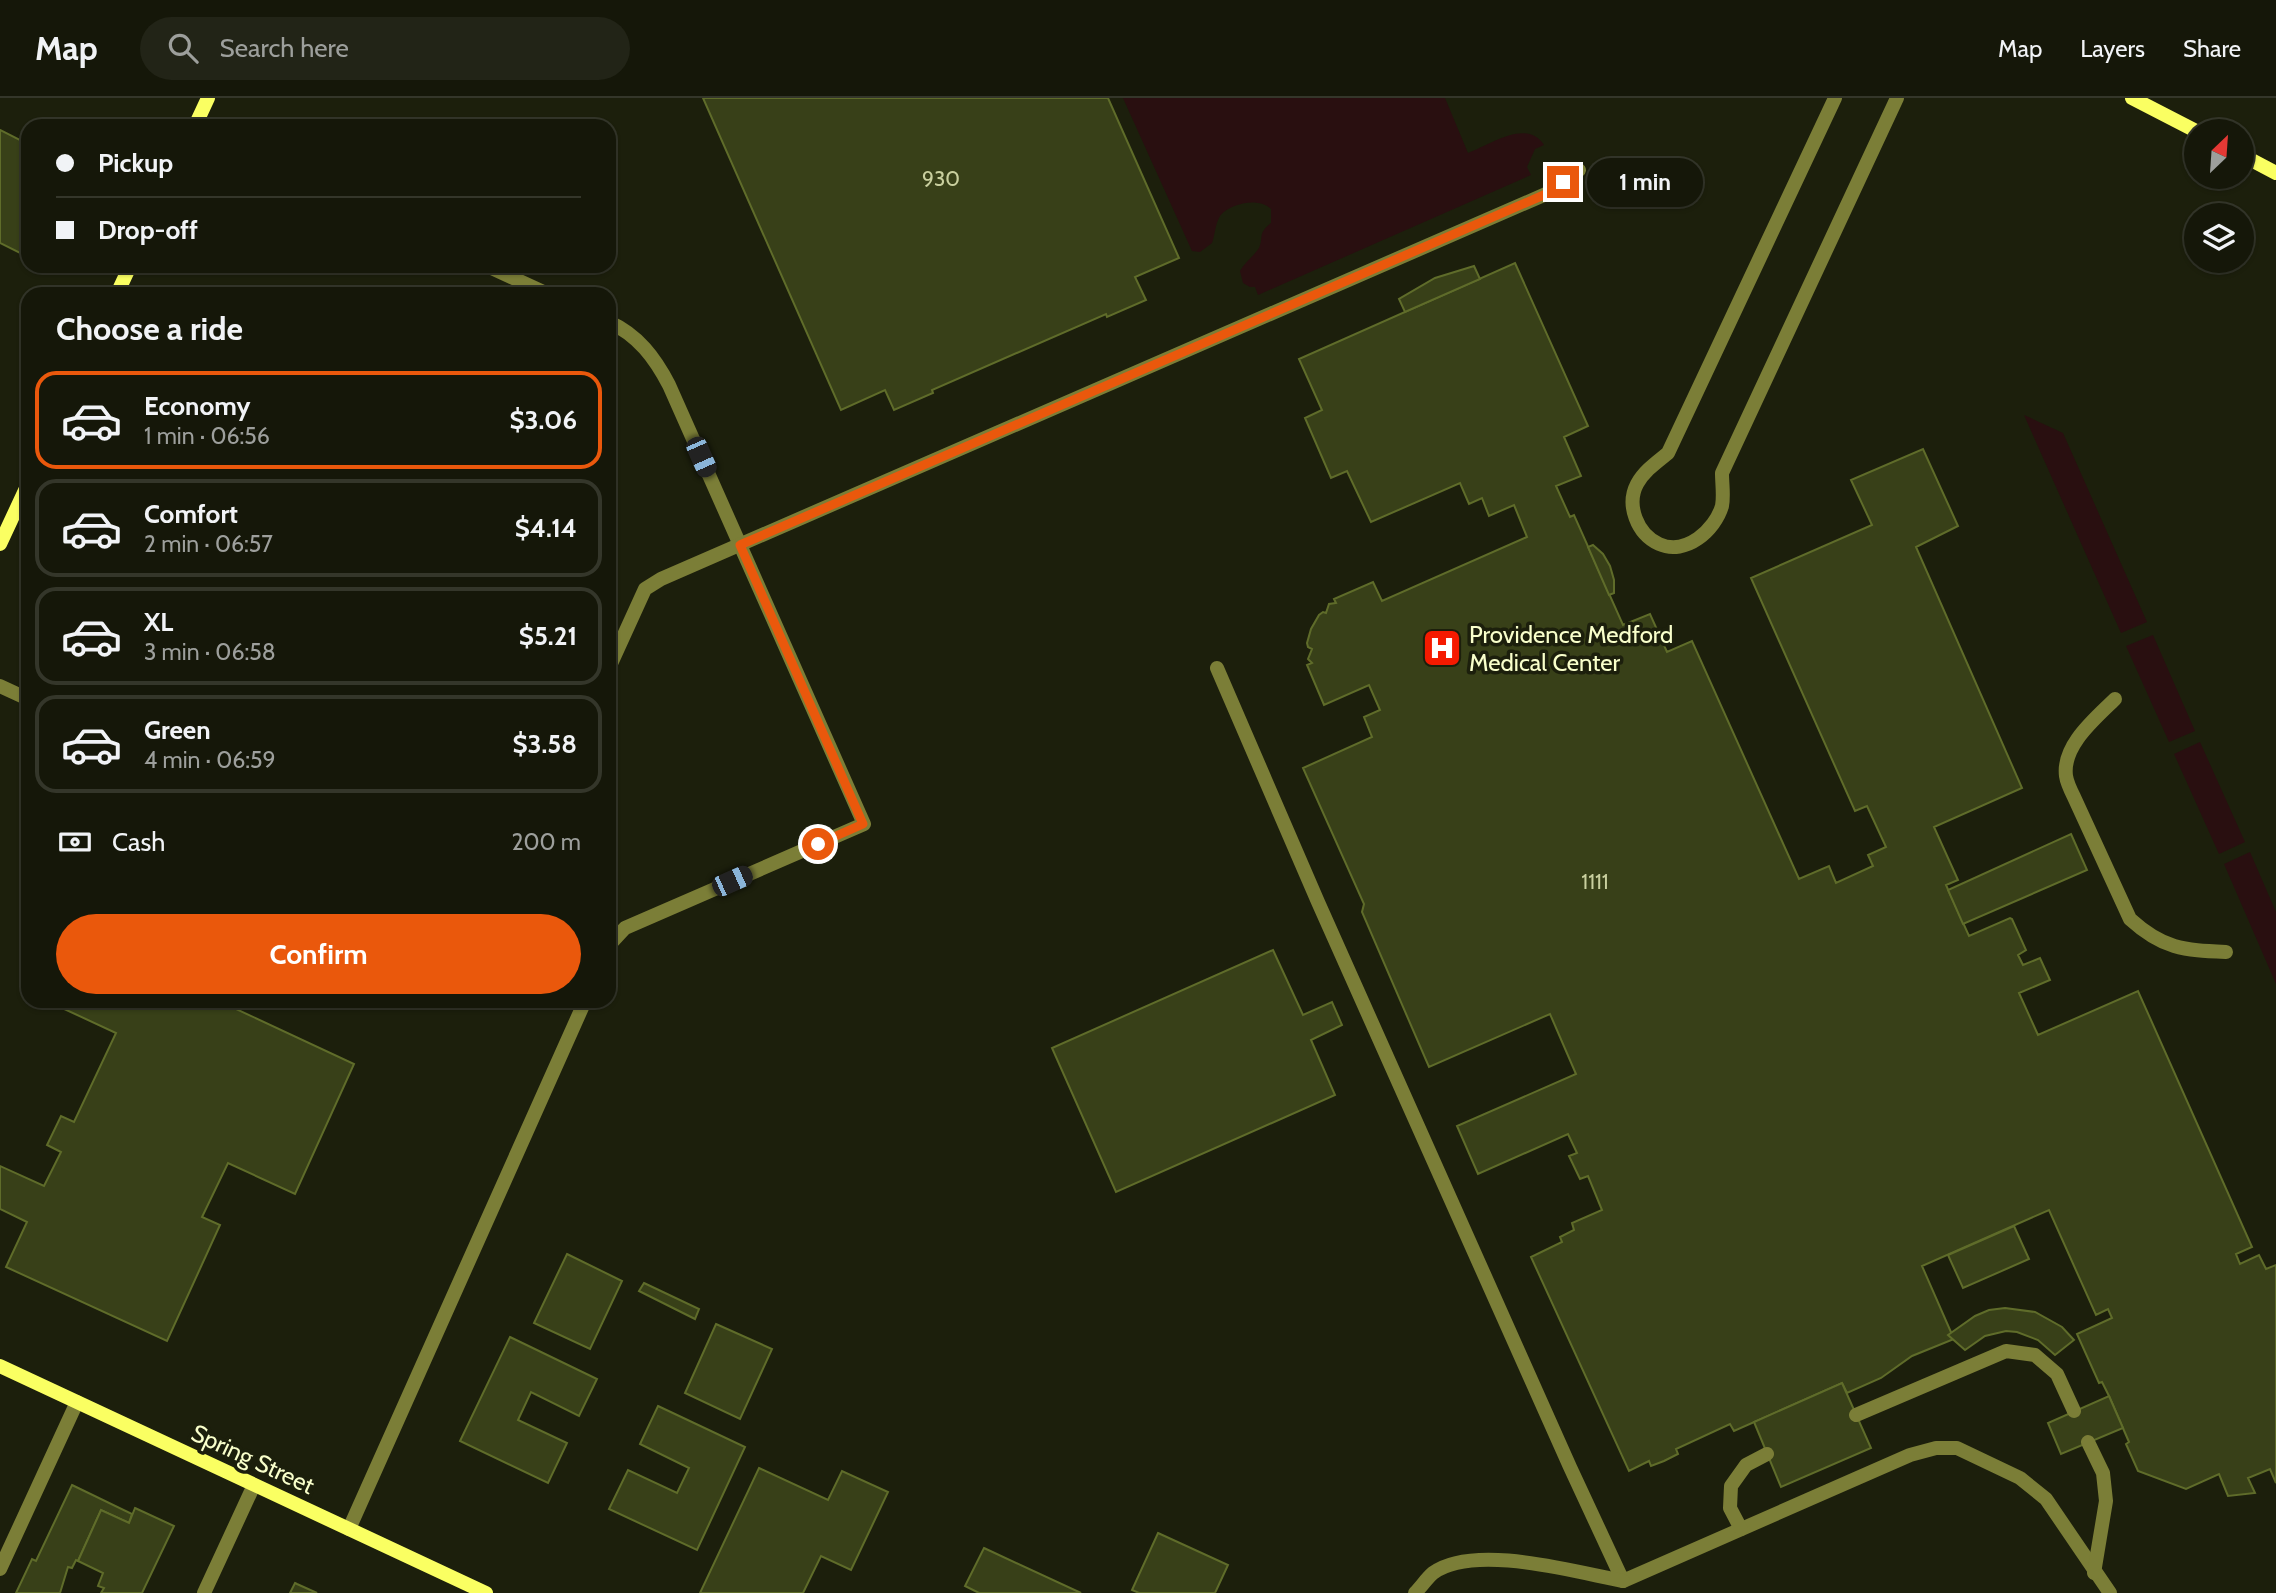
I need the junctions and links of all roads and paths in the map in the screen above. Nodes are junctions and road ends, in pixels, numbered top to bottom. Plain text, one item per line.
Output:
1 (208, 98) edge
2 (1835, 98) edge
3 (1897, 98) edge
4 (2132, 98) edge
5 (198, 119) edge
6 (2184, 125) edge
7 (2254, 161) edge
8 (1579, 170) dead end
9 (2276, 173) edge
10 (502, 273) edge
11 (533, 287) edge
12 (616, 326) edge
13 (21, 499) edge
14 (0, 544) edge
15 (740, 545) junction
16 (616, 653) edge
17 (1217, 668) dead end
18 (0, 686) edge
19 (21, 696) edge
20 (2115, 699) dead end
21 (616, 938) edge
22 (2226, 952) dead end
23 (582, 1008) edge
24 (0, 1366) edge
25 (77, 1402) junction
26 (2074, 1411) dead end
27 (1856, 1415) dead end
28 (2088, 1442) dead end
29 (1768, 1454) dead end
30 (254, 1485) junction
31 (349, 1529) junction
32 (1741, 1529) junction
33 (0, 1569) edge
34 (2094, 1573) junction
35 (1623, 1581) junction
36 (456, 1587) edge
37 (204, 1593) edge
38 (486, 1593) edge
39 (1415, 1593) edge
40 (2110, 1593) edge

1 - 5 street
2 - 3 lane
4 - 6 street
7 - 9 street
8 - 15 lane
10 - 11 lane
12 - 15 lane
13 - 14 street
15 - 16 lane
15 - 21 lane
17 - 35 lane
18 - 19 lane
20 - 22 lane
23 - 31 lane
24 - 25 street, Spring Street
25 - 30 street, Spring Street
25 - 33 lane
26 - 27 lane
28 - 34 lane
29 - 32 lane
30 - 31 street, Spring Street
30 - 37 lane
31 - 36 street, Spring Street
32 - 34 lane
32 - 35 lane
34 - 40 lane
35 - 39 lane
36 - 38 street, Spring Street

